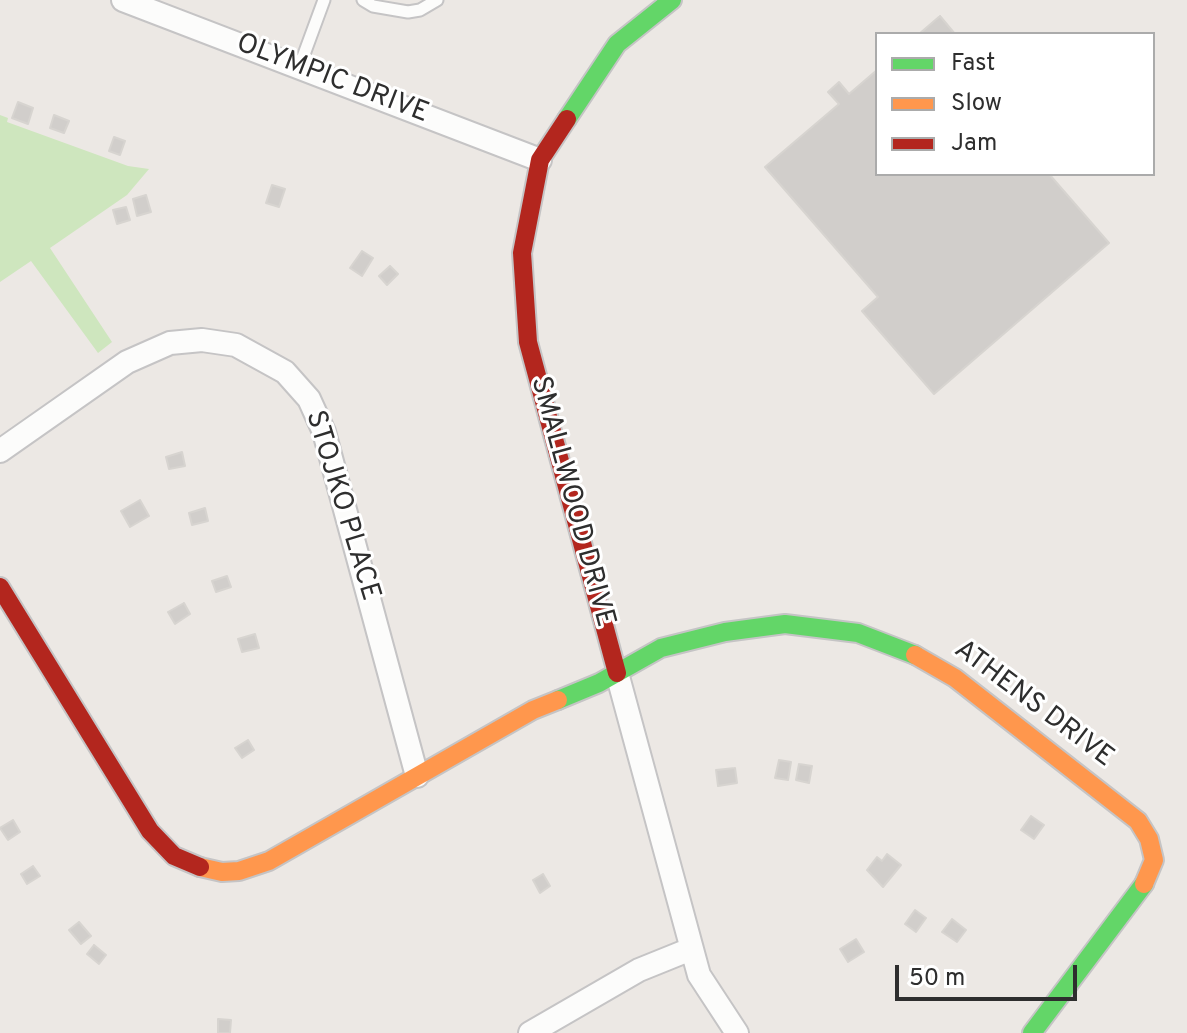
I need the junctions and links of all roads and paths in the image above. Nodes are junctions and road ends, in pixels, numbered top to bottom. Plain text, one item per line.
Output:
1 (123, 0) edge
2 (324, 0) edge
3 (363, 0) edge
4 (437, 0) edge
5 (672, 0) edge
6 (299, 68) junction
7 (540, 160) junction
8 (0, 451) edge
9 (0, 587) edge
10 (617, 673) junction
11 (417, 776) junction
12 (691, 949) junction
13 (530, 1033) edge
14 (737, 1033) edge
15 (1032, 1033) edge

1 - 6 street, OLYMPIC DRIVE
2 - 6 lane
3 - 4 lane
5 - 7 street, SMALLWOOD DRIVE
6 - 7 street, OLYMPIC DRIVE
7 - 10 street, SMALLWOOD DRIVE
8 - 11 street, STOJKO PLACE
9 - 11 street
10 - 11 street
10 - 12 street, SMALLWOOD DRIVE
10 - 15 street, ATHENS DRIVE
12 - 13 street
12 - 14 street, SMALLWOOD DRIVE

